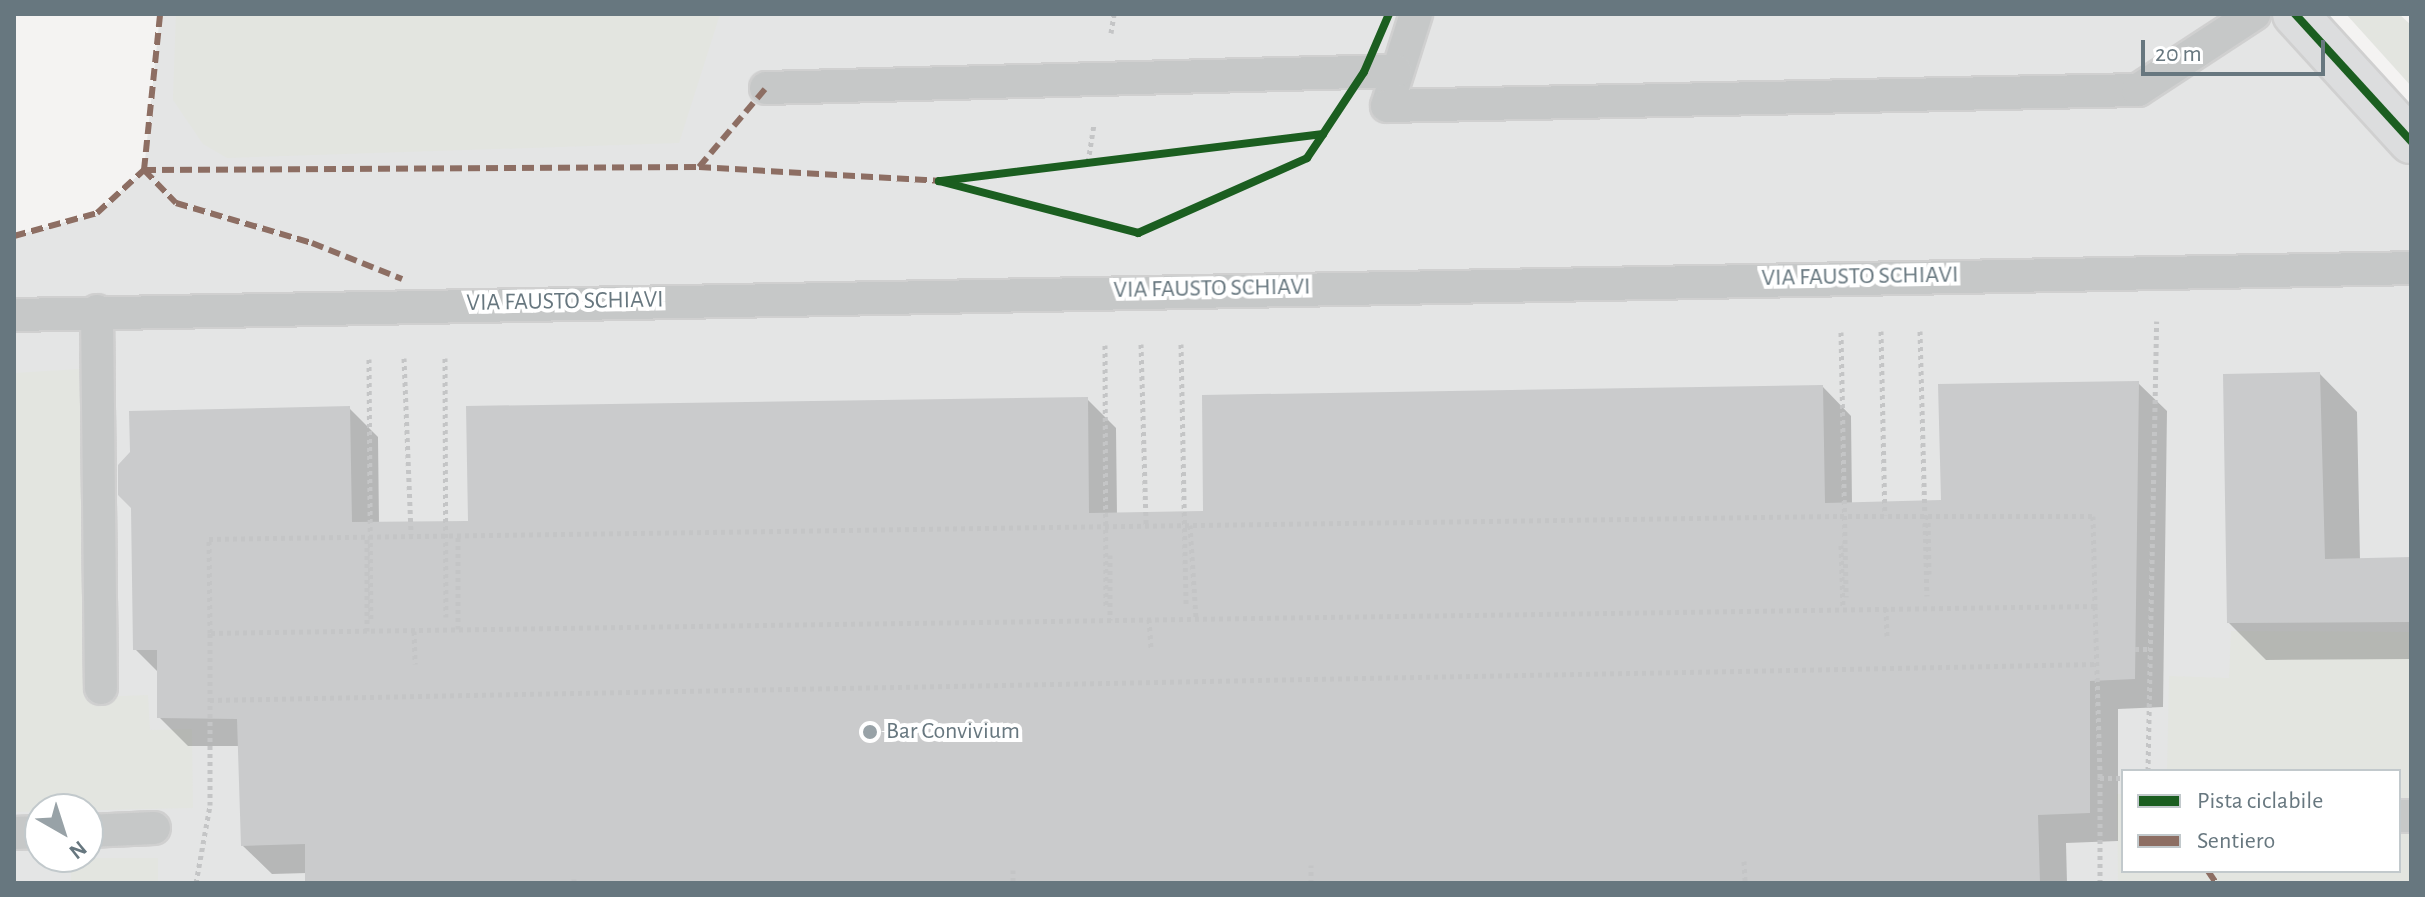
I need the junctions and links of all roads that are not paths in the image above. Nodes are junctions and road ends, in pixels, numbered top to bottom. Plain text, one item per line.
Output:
1 (1416, 14) edge
2 (2254, 14) edge
3 (2295, 14) edge
4 (1396, 71) junction
5 (766, 88) dead end
6 (2411, 141) edge
7 (2411, 268) edge
8 (97, 311) junction
9 (14, 315) edge
10 (101, 688) dead end
11 (154, 828) dead end
12 (104, 830) edge

1 - 4 lane
2 - 4 lane
3 - 6 street
4 - 5 lane
7 - 8 lane, VIA FAUSTO SCHIAVI
8 - 9 lane, VIA FAUSTO SCHIAVI
8 - 10 lane
11 - 12 lane

